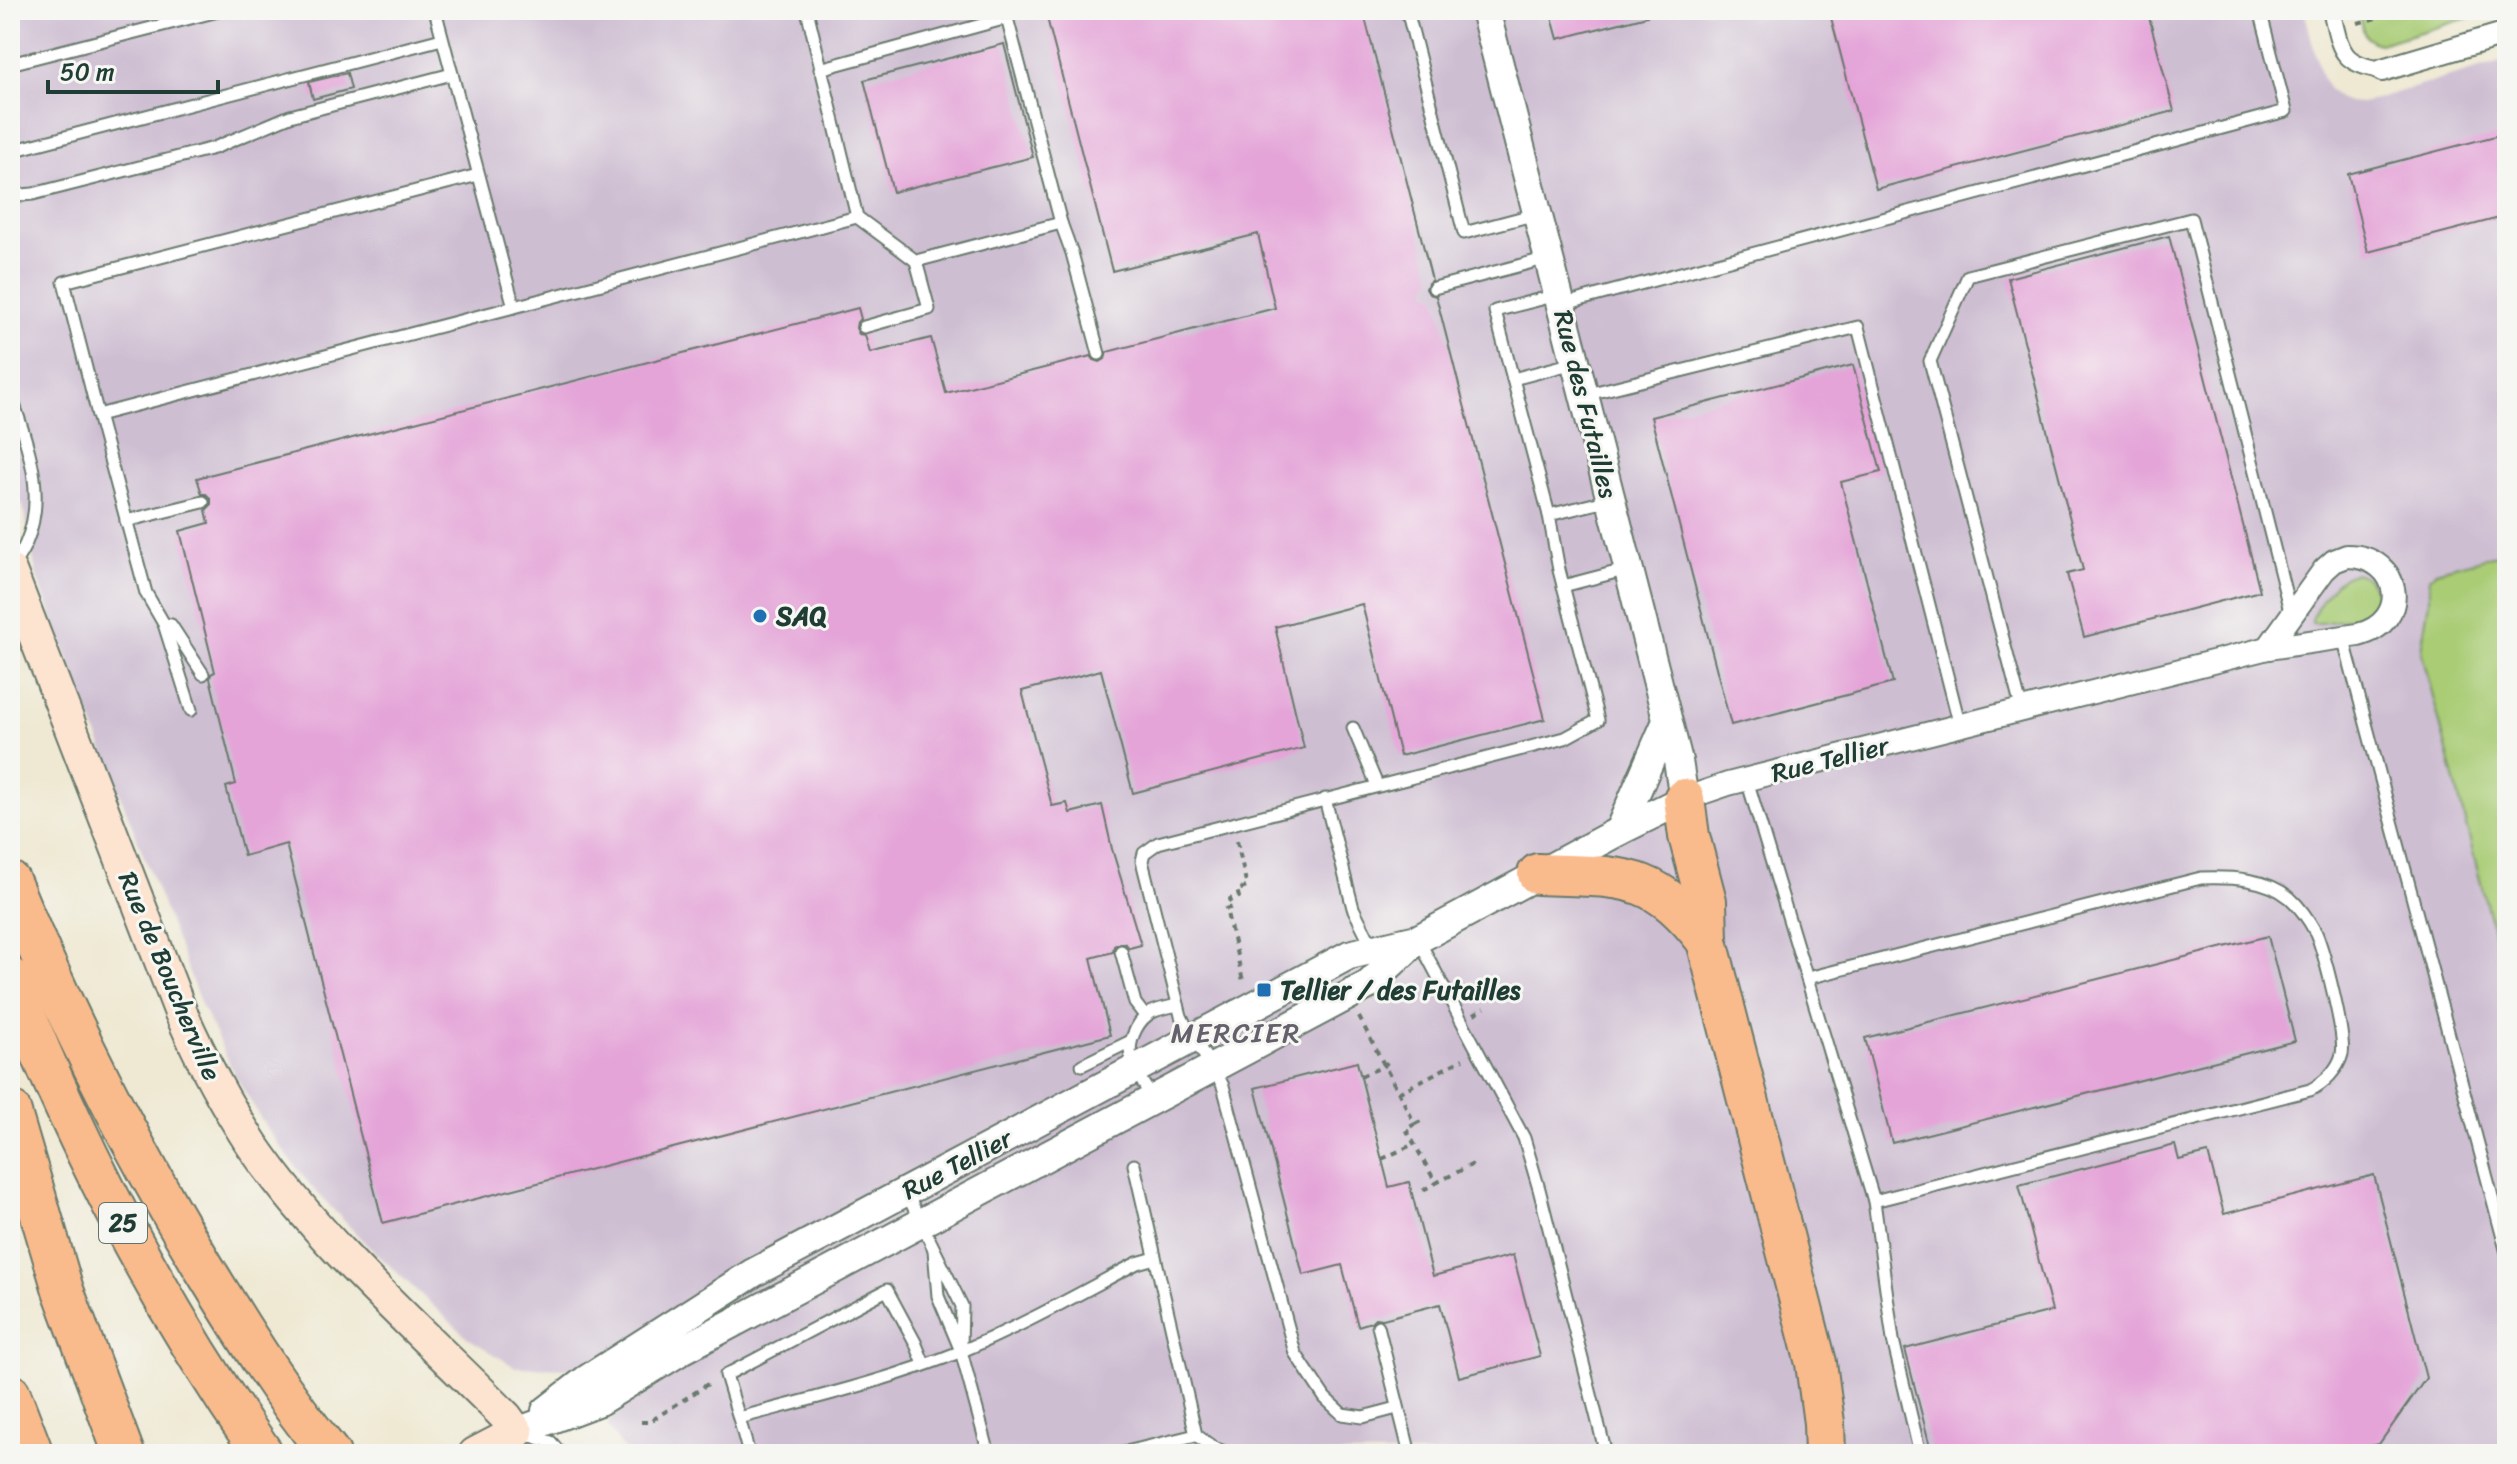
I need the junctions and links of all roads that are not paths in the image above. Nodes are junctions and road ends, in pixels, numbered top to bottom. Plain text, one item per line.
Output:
1 (222, 10) edge
2 (435, 10) edge
3 (807, 10) edge
4 (1407, 10) edge
5 (1485, 10) edge
6 (2260, 10) edge
7 (2331, 10) edge
8 (2507, 33) edge
9 (442, 39) junction
10 (10, 64) edge
11 (820, 69) junction
12 (2382, 70) joint
13 (452, 74) junction
14 (10, 156) edge
15 (478, 175) junction
16 (10, 196) edge
17 (1537, 214) junction
18 (857, 217) junction
19 (1061, 223) junction
20 (1548, 258) junction
21 (916, 261) junction
22 (1434, 288) dead end
23 (1559, 300) junction
24 (514, 307) junction
25 (864, 327) dead end
26 (1099, 354) dead end
27 (1575, 363) junction
28 (1513, 379) junction
29 (10, 392) edge
30 (1583, 395) junction
31 (98, 415) junction
32 (1610, 500) junction
33 (203, 502) dead end
34 (1549, 515) junction
35 (126, 521) junction
36 (1628, 569) junction
37 (10, 571) edge
38 (1563, 586) junction
39 (2291, 616) junction
40 (164, 624) junction
41 (2343, 637) junction
42 (2268, 648) junction
43 (203, 674) dead end
44 (191, 710) dead end
45 (2022, 711) junction
46 (1667, 721) junction
47 (1960, 726) junction
48 (1353, 728) dead end
49 (1747, 780) junction
50 (1377, 785) junction
51 (1325, 799) junction
52 (1684, 799) junction
53 (1619, 831) junction
54 (1538, 874) junction
55 (10, 882) edge
56 (1418, 939) junction
57 (1707, 941) junction
58 (1121, 951) dead end
59 (1379, 960) junction
60 (10, 978) edge
61 (1808, 978) junction
62 (1178, 1005) junction
63 (1145, 1016) junction
64 (1192, 1039) junction
65 (1133, 1055) junction
66 (1082, 1065) dead end
67 (1214, 1068) junction
68 (1154, 1100) junction
69 (10, 1110) edge
70 (1134, 1165) dead end
71 (906, 1192) junction
72 (1874, 1201) junction
73 (923, 1223) junction
74 (934, 1250) junction
75 (2507, 1253) edge
76 (1155, 1258) junction
77 (1378, 1326) dead end
78 (961, 1351) junction
79 (924, 1364) junction
80 (10, 1394) edge
81 (1397, 1408) junction
82 (739, 1418) junction
83 (517, 1432) junction
84 (1196, 1435) junction
85 (33, 1454) edge
86 (124, 1454) edge
87 (263, 1454) edge
88 (330, 1454) edge
89 (475, 1454) edge
90 (561, 1454) edge
91 (749, 1454) edge
92 (989, 1454) edge
93 (1118, 1454) edge
94 (1230, 1454) edge
95 (1410, 1454) edge
96 (1606, 1454) edge
97 (1825, 1454) edge
98 (1920, 1454) edge

1 - 10 lane
2 - 9 lane
3 - 11 lane
4 - 17 lane
5 - 17 street, Rue des Futailles
6 - 23 lane
7 - 12 street
8 - 12 street
9 - 13 lane
9 - 14 lane
11 - 18 lane
11 - 19 lane
13 - 15 lane
13 - 16 lane
15 - 24 lane
15 - 31 lane
17 - 20 street, Rue des Futailles
18 - 21 lane
18 - 24 lane
19 - 21 lane
19 - 26 lane
20 - 22 lane
20 - 23 street, Rue des Futailles
21 - 25 lane
23 - 27 street, Rue des Futailles
23 - 28 lane
24 - 31 lane
27 - 28 lane
27 - 30 street, Rue des Futailles
28 - 34 lane
29 - 37 lane
30 - 32 street, Rue des Futailles
30 - 47 lane
31 - 35 lane
32 - 34 lane
32 - 36 street, Rue des Futailles
33 - 35 lane
34 - 38 lane
35 - 40 lane
36 - 38 lane
36 - 46 street, Rue des Futailles
37 - 83 main road, Rue de Boucherville
38 - 50 lane
39 - 41 street, Rue Tellier
39 - 42 street, Rue Tellier
39 - 45 lane
40 - 43 lane
40 - 44 lane
41 - 42 street, Rue Tellier
41 - 75 lane
42 - 45 street, Rue Tellier
45 - 47 street, Rue Tellier
46 - 52 street, Rue des Futailles
46 - 53 street
47 - 49 street, Rue Tellier
48 - 50 lane
49 - 52 street, Rue Tellier
49 - 61 lane
50 - 51 lane
51 - 59 lane
51 - 62 lane
52 - 53 street, Rue Tellier
52 - 57 highway
53 - 54 street, Rue Tellier
54 - 56 street, Rue Tellier
54 - 57 highway
55 - 88 highway
56 - 59 street, Rue Tellier
56 - 96 lane
57 - 97 highway
58 - 63 lane
59 - 64 street, Rue Tellier
59 - 67 street, Rue Tellier
60 - 87 highway, 25
61 - 72 lane
61 - 72 lane
62 - 63 lane
62 - 64 lane
63 - 65 lane
64 - 65 street, Rue Tellier
64 - 67 lane
65 - 66 lane
65 - 68 lane
65 - 71 street, Rue Tellier
67 - 68 street, Rue Tellier
67 - 81 lane
68 - 73 street, Rue Tellier
69 - 86 highway
70 - 76 lane
71 - 73 lane
71 - 83 street, Rue Tellier
72 - 98 lane
73 - 74 lane
73 - 83 street, Rue Tellier
74 - 78 lane
74 - 78 lane
76 - 78 lane
76 - 84 lane
77 - 81 lane
78 - 79 lane
78 - 92 lane
79 - 82 lane
79 - 82 lane
80 - 85 highway
81 - 95 lane
82 - 91 lane
83 - 89 main road, Rue Tellier
83 - 90 lane
84 - 93 lane
84 - 94 lane

